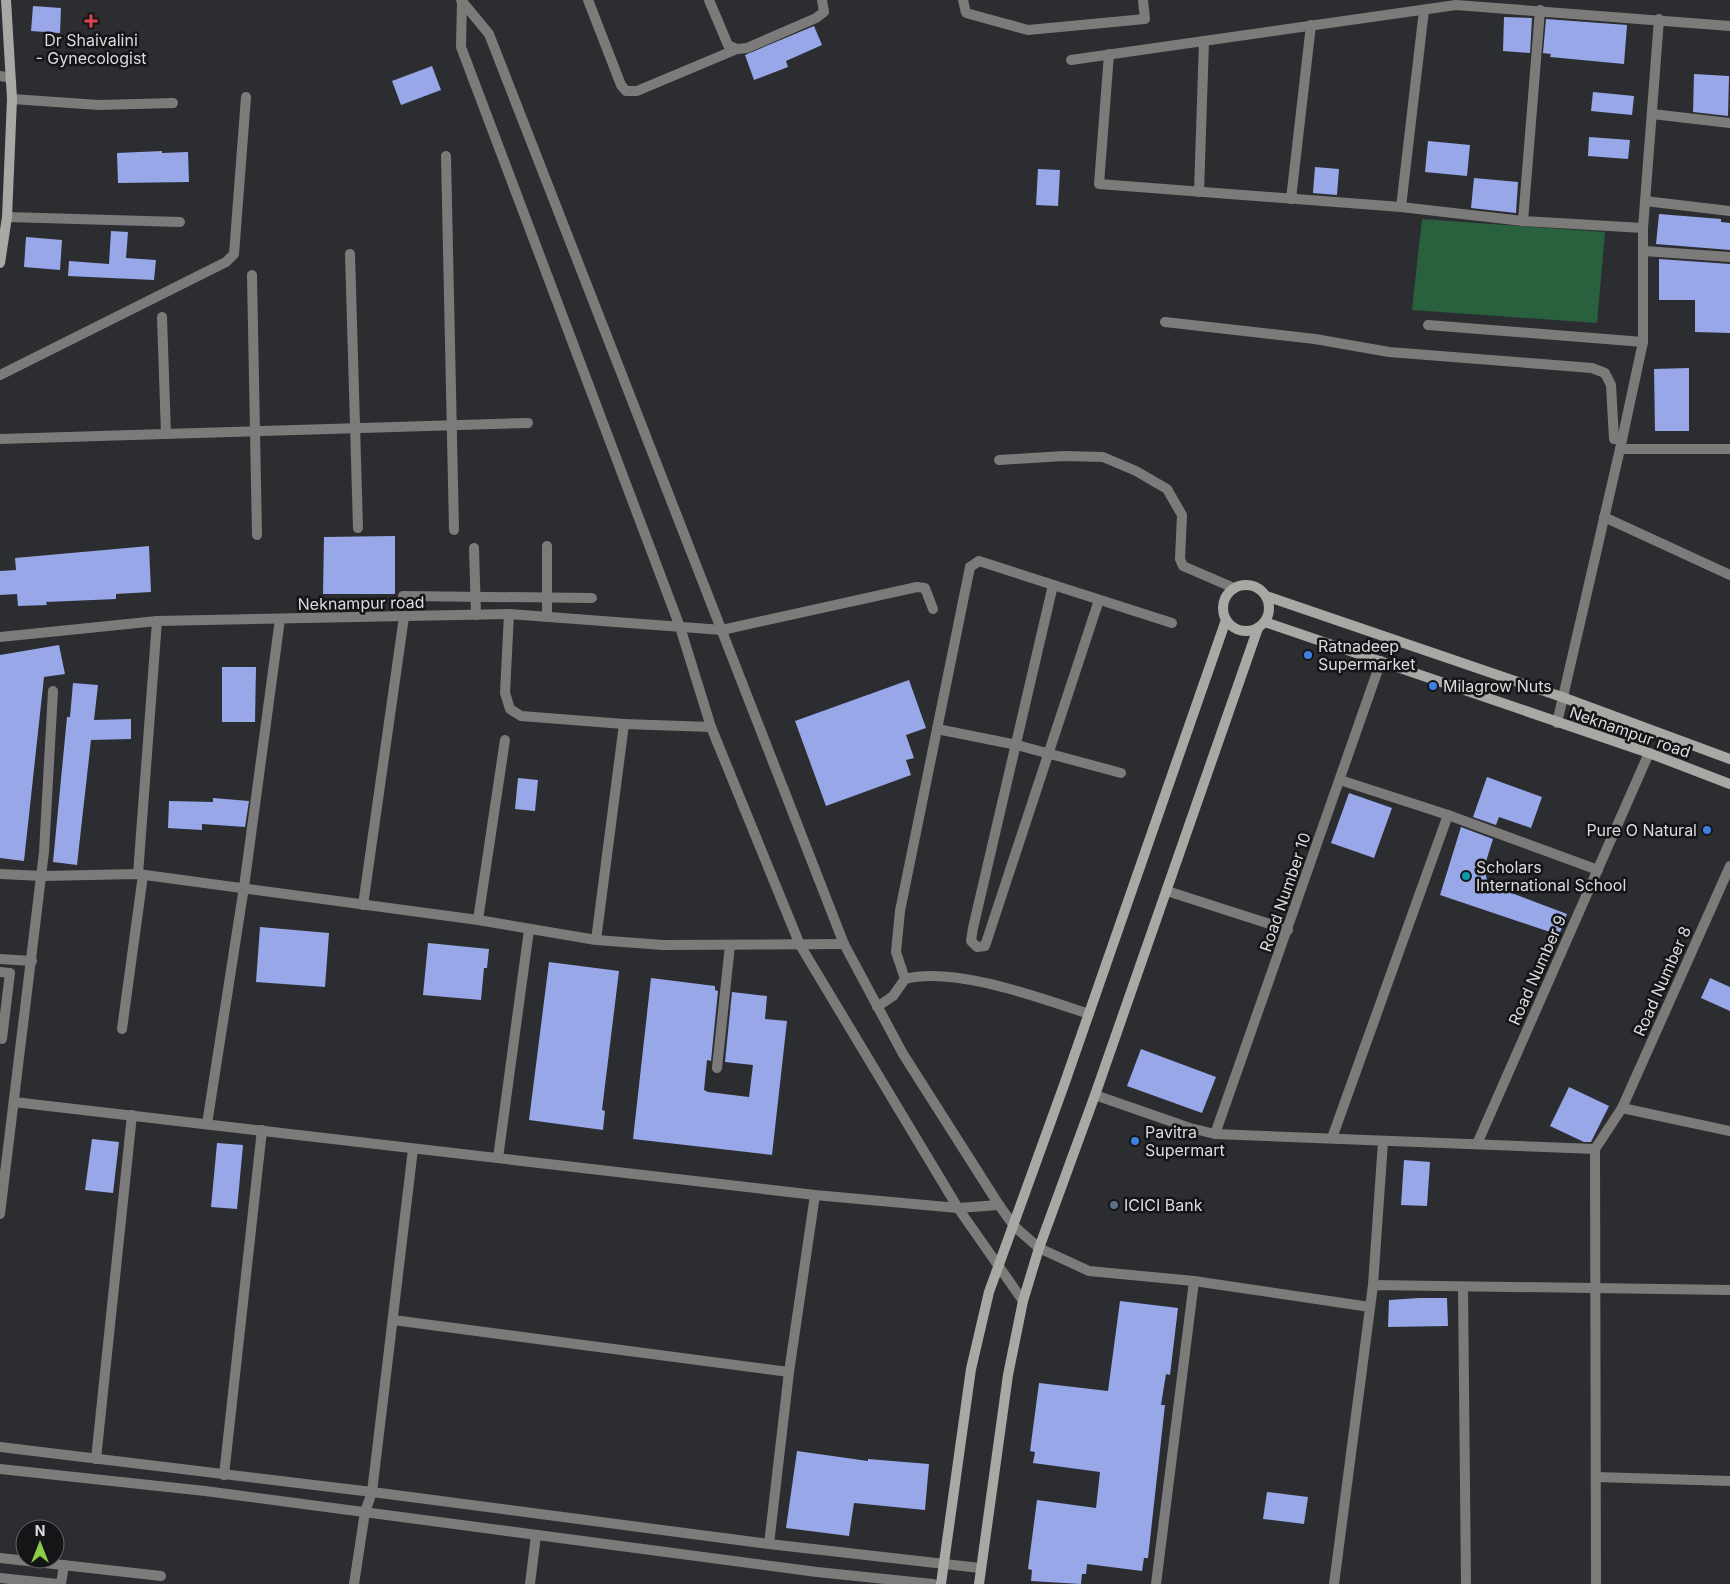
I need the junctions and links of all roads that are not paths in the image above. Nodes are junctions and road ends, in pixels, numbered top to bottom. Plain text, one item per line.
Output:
1 (6, 0) edge
2 (588, 0) edge
3 (709, 0) edge
4 (822, 0) edge
5 (963, 0) edge
6 (1143, 0) edge
7 (461, 1) edge
8 (1424, 10) junction
9 (1540, 10) junction
10 (1659, 19) junction
11 (1311, 25) junction
12 (1730, 26) edge
13 (1204, 40) junction
14 (737, 49) junction
15 (1109, 54) junction
16 (1071, 60) dead end
17 (5, 77) edge
18 (246, 97) dead end
19 (12, 98) junction
20 (173, 102) dead end
21 (1652, 114) junction
22 (1730, 124) edge
23 (446, 156) dead end
24 (1199, 192) junction
25 (1291, 199) junction
26 (1645, 201) junction
27 (1401, 207) junction
28 (1730, 211) edge
29 (7, 216) junction
30 (1523, 221) junction
31 (180, 222) dead end
32 (1643, 228) junction
33 (1644, 251) junction
34 (350, 254) dead end
35 (1730, 257) edge
36 (0, 263) edge
37 (252, 275) dead end
38 (162, 317) dead end
39 (1165, 322) dead end
40 (1428, 325) dead end
41 (1642, 342) junction
42 (0, 375) edge
43 (528, 423) dead end
44 (450, 425) junction
45 (356, 428) junction
46 (255, 431) junction
47 (166, 434) junction
48 (0, 439) edge
49 (1621, 445) junction
50 (1730, 449) edge
51 (999, 460) dead end
52 (1604, 517) junction
53 (358, 528) dead end
54 (454, 530) dead end
55 (257, 535) dead end
56 (548, 546) dead end
57 (474, 548) dead end
58 (1730, 575) edge
59 (1053, 585) junction
60 (1234, 588) junction
61 (403, 596) dead end
62 (1266, 596) junction
63 (475, 597) junction
64 (547, 598) junction
65 (592, 598) dead end
66 (1099, 600) junction
67 (933, 609) dead end
68 (509, 614) junction
69 (476, 615) junction
70 (404, 617) junction
71 (547, 617) junction
72 (280, 619) junction
73 (1226, 620) junction
74 (157, 621) junction
75 (1172, 623) dead end
76 (1261, 625) junction
77 (680, 627) junction
78 (722, 630) junction
79 (0, 637) edge
80 (1381, 661) junction
81 (53, 691) dead end
82 (1562, 697) junction
83 (1556, 723) junction
84 (624, 724) junction
85 (711, 728) junction
86 (937, 729) junction
87 (505, 740) dead end
88 (1016, 744) junction
89 (1048, 753) junction
90 (1649, 753) junction
91 (1730, 759) edge
92 (1120, 773) dead end
93 (1340, 780) junction
94 (1730, 784) edge
95 (1448, 815) junction
96 (1730, 866) edge
97 (1598, 870) junction
98 (0, 874) edge
99 (140, 874) junction
100 (42, 876) junction
101 (244, 887) junction
102 (1167, 891) junction
103 (363, 905) junction
104 (478, 920) junction
105 (529, 930) junction
106 (1288, 930) junction
107 (596, 940) junction
108 (844, 944) junction
109 (730, 945) junction
110 (800, 945) junction
111 (0, 959) edge
112 (32, 961) junction
113 (0, 972) edge
114 (905, 979) junction
115 (877, 1007) junction
116 (1089, 1014) junction
117 (122, 1029) dead end
118 (1, 1038) edge
119 (22, 1040) junction
120 (717, 1068) dead end
121 (1095, 1096) junction
122 (14, 1102) junction
123 (1622, 1108) junction
124 (132, 1115) junction
125 (206, 1124) junction
126 (262, 1130) junction
127 (1730, 1131) edge
128 (1215, 1134) junction
129 (1332, 1138) junction
130 (1383, 1142) junction
131 (1477, 1144) junction
132 (413, 1149) junction
133 (1595, 1149) junction
134 (498, 1158) junction
135 (2, 1175) edge
136 (815, 1195) junction
137 (999, 1205) junction
138 (958, 1208) junction
139 (0, 1214) edge
140 (1014, 1226) junction
141 (1039, 1248) junction
142 (998, 1266) junction
143 (1194, 1280) junction
144 (1373, 1285) junction
145 (1463, 1287) junction
146 (1595, 1289) junction
147 (1730, 1290) edge
148 (1023, 1301) junction
149 (1370, 1307) junction
150 (393, 1320) junction
151 (788, 1372) junction
152 (0, 1447) edge
153 (96, 1459) junction
154 (0, 1469) edge
155 (224, 1475) junction
156 (1596, 1477) junction
157 (1730, 1480) edge
158 (372, 1492) junction
159 (365, 1512) junction
160 (536, 1535) junction
161 (769, 1544) junction
162 (0, 1558) edge
163 (15, 1560) edge
164 (944, 1564) junction
165 (65, 1565) edge
166 (980, 1568) junction
167 (63, 1569) edge
168 (161, 1576) dead end
169 (0, 1578) edge
170 (57, 1584) edge
171 (61, 1584) edge
172 (354, 1584) edge
173 (530, 1584) edge
174 (933, 1584) edge
175 (941, 1584) edge
176 (979, 1584) edge
177 (1156, 1584) edge
178 (1334, 1584) edge
179 (1466, 1584) edge
180 (1596, 1584) edge

1 - 17 street
2 - 14 street
3 - 14 street
4 - 14 street
5 - 6 street
7 - 77 street
7 - 78 street
8 - 9 street
8 - 11 street
8 - 27 street
9 - 10 street
9 - 30 street
10 - 12 street
10 - 21 street
11 - 13 street
11 - 25 street
13 - 15 street
13 - 24 street
15 - 16 street
15 - 24 street
17 - 19 street
18 - 42 street
19 - 20 street
19 - 29 street
21 - 22 street
21 - 26 street
23 - 44 street
24 - 25 street
25 - 27 street
26 - 28 street
26 - 32 street
27 - 30 street
29 - 31 street
29 - 36 street
30 - 32 street
32 - 33 street
33 - 35 street
33 - 41 street
34 - 45 street
37 - 46 street
38 - 47 street
39 - 49 street
40 - 41 street
41 - 49 street
43 - 44 street
44 - 45 street
44 - 54 street
45 - 46 street
45 - 53 street
46 - 47 street
46 - 55 street
47 - 48 street
49 - 50 street
49 - 52 street
51 - 60 street
52 - 58 street
52 - 82 street
56 - 64 street
57 - 63 street
59 - 66 street
59 - 86 street
59 - 88 street
60 - 62 street
60 - 73 street
61 - 63 street
62 - 76 street
62 - 82 street, Neknampur road
63 - 64 street
63 - 69 street
64 - 65 street
64 - 71 street
66 - 75 street
66 - 89 street
67 - 78 street, Neknampur road
68 - 69 street, Neknampur road
68 - 71 street, Neknampur road
68 - 84 street
69 - 70 street, Neknampur road
70 - 72 street, Neknampur road
70 - 103 street
71 - 77 street, Neknampur road
72 - 74 street, Neknampur road
72 - 101 street
73 - 76 street
73 - 116 street
74 - 79 street, Neknampur road
74 - 99 street
76 - 80 street, Neknampur road
76 - 102 street
77 - 78 street, Neknampur road
77 - 85 street
78 - 108 street
80 - 83 street, Neknampur road
80 - 93 street, Road Number 10
81 - 100 street
82 - 83 street
82 - 91 street, Neknampur road
83 - 90 street, Neknampur road
84 - 85 street
84 - 107 street
85 - 110 street
86 - 88 street
86 - 114 street
87 - 104 street
88 - 89 street
88 - 89 street
89 - 92 street
90 - 94 street, Neknampur road
90 - 97 street, Road Number 9
93 - 95 street
93 - 106 street, Road Number 10
95 - 97 street
95 - 129 street
96 - 123 street, Road Number 8
97 - 131 street, Road Number 9
98 - 100 street
99 - 100 street
99 - 101 street
99 - 117 street
100 - 112 street
101 - 103 street
101 - 125 street
102 - 106 street
102 - 121 street
103 - 104 street
104 - 105 street
105 - 107 street
105 - 134 street
106 - 128 street, Road Number 10
107 - 109 street
108 - 110 street
108 - 115 street
109 - 110 street
109 - 120 street
110 - 138 street
111 - 112 street
112 - 119 street
113 - 118 street
114 - 115 street
114 - 116 street
115 - 137 street
116 - 140 street
118 - 119 street
119 - 122 street
121 - 128 street
121 - 141 street
122 - 124 street
122 - 135 street
123 - 127 street
123 - 133 street, Road Number 8
124 - 125 street
124 - 153 street
125 - 126 street
126 - 132 street
126 - 155 street
128 - 129 street
129 - 130 street
130 - 131 street
130 - 144 street
131 - 133 street
132 - 134 street
132 - 150 street
133 - 146 street
134 - 136 street
135 - 139 street
136 - 138 street
136 - 151 street
137 - 138 street
137 - 140 street
138 - 142 street
140 - 141 street
140 - 142 street
141 - 143 street
141 - 148 street
142 - 148 street
142 - 164 street
143 - 149 street
143 - 177 street
144 - 145 street
144 - 149 street
145 - 146 street
145 - 179 street
146 - 147 street
146 - 156 street
148 - 166 street
149 - 178 street
150 - 151 street
150 - 158 street
151 - 161 street
152 - 153 street
153 - 155 street
154 - 159 street
155 - 158 street
156 - 157 street
156 - 180 street
158 - 159 street
158 - 161 street
159 - 160 street
159 - 172 street
160 - 173 street
160 - 174 street
161 - 164 street
162 - 163 street
164 - 166 street
164 - 175 street
165 - 168 street
166 - 176 street
167 - 171 street
169 - 170 street

